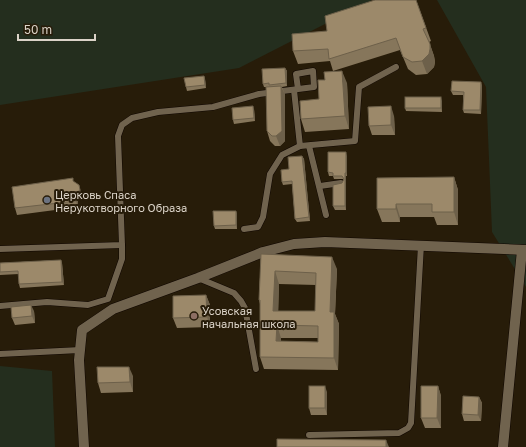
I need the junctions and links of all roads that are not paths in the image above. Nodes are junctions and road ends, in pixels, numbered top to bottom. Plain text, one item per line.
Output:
1 (396, 67) dead end
2 (300, 146) junction
3 (309, 146) junction
4 (341, 183) edge
5 (320, 186) junction
6 (326, 215) dead end
7 (244, 229) dead end
8 (122, 245) junction
9 (421, 245) junction
10 (0, 249) edge
11 (524, 250) edge
12 (198, 278) junction
13 (0, 306) edge
14 (80, 350) junction
15 (0, 354) edge
16 (256, 369) dead end
17 (309, 435) dead end
18 (84, 447) edge
19 (503, 447) edge

1 - 3 lane
2 - 3 lane
2 - 7 lane
2 - 8 lane
3 - 5 lane
4 - 5 lane
5 - 6 lane
8 - 10 lane
8 - 13 lane
9 - 11 street
9 - 12 street
9 - 17 lane
11 - 19 street
12 - 14 street
12 - 16 lane
14 - 15 lane
14 - 18 street

